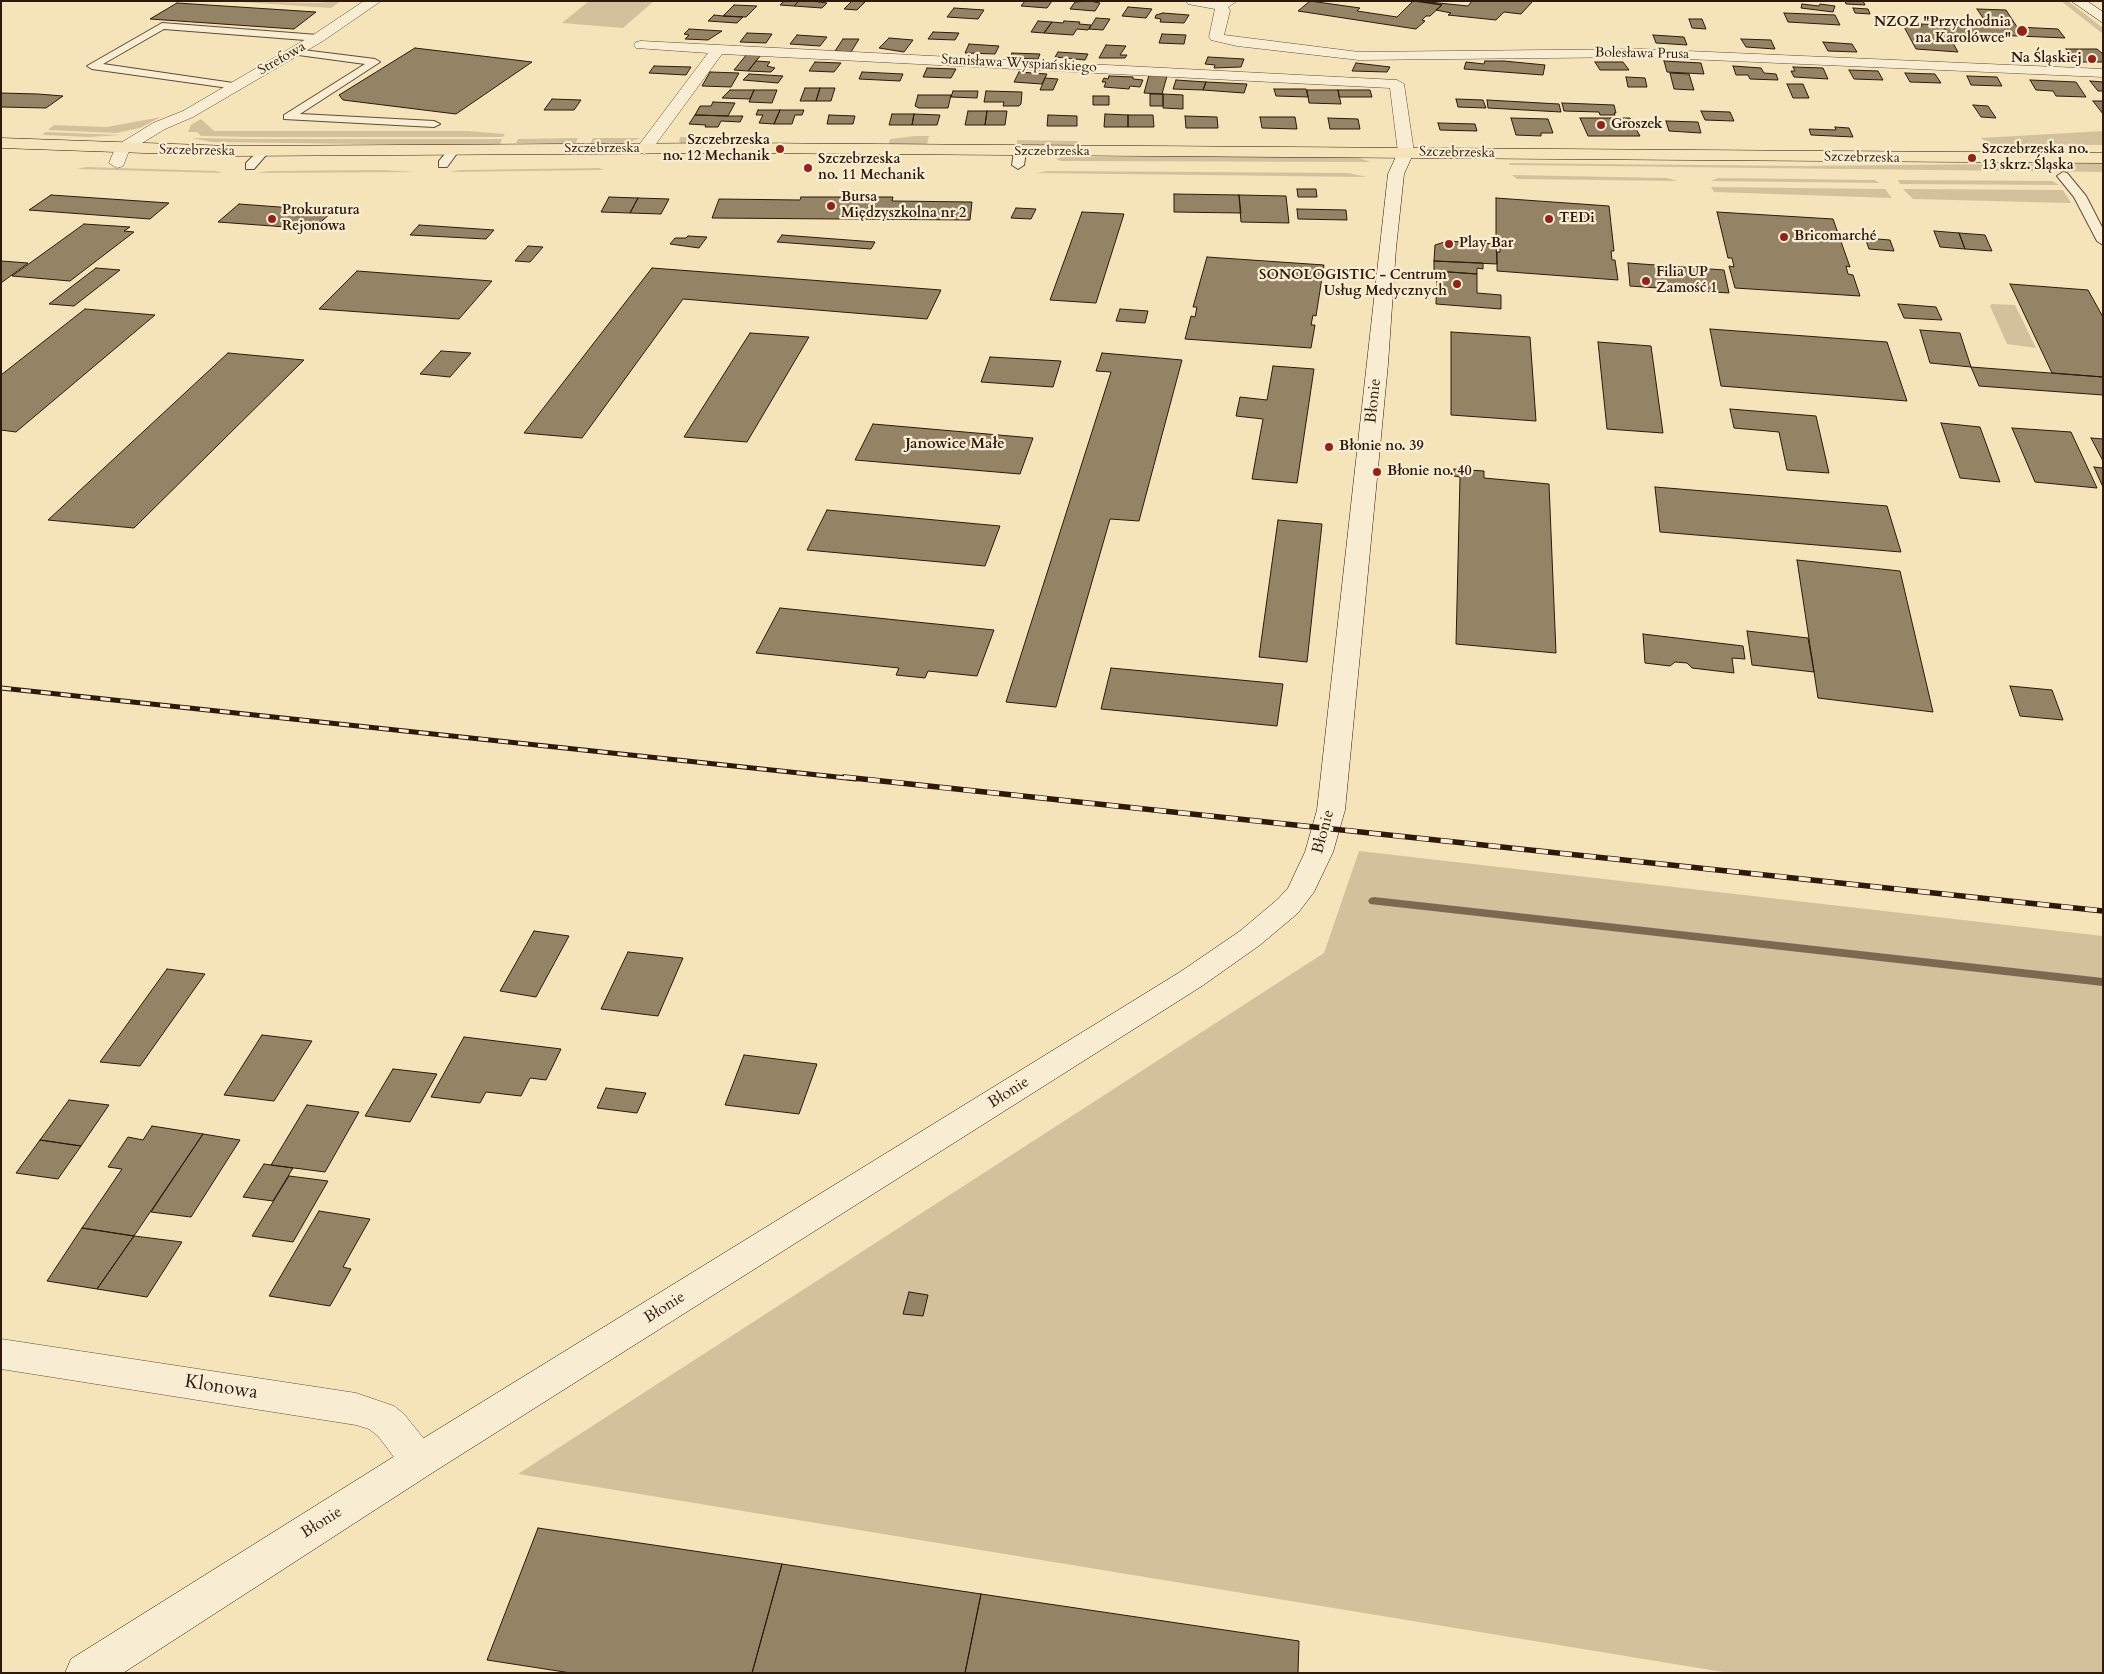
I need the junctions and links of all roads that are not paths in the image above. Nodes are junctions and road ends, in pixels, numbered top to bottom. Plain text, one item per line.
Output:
1 (374, 1) edge
2 (1193, 1) edge
3 (2078, 1) edge
4 (1225, 4) edge
5 (2103, 20) edge
6 (318, 38) junction
7 (641, 45) dead end
8 (718, 50) junction
9 (295, 52) junction
10 (2103, 73) edge
11 (1397, 84) joint
12 (236, 86) junction
13 (188, 114) junction
14 (434, 124) dead end
15 (1, 143) edge
16 (644, 149) junction
17 (153, 150) junction
18 (454, 150) junction
19 (263, 152) junction
20 (120, 156) junction
21 (1, 158) edge
22 (1019, 158) junction
23 (2103, 158) edge
24 (1402, 160) junction
25 (443, 164) junction
26 (250, 166) junction
27 (1536, 170) dead end
28 (2045, 176) dead end
29 (2063, 176) junction
30 (2083, 176) dead end
31 (2103, 242) edge
32 (1, 1354) edge
33 (419, 1461) junction
34 (86, 1673) edge

1 - 6 street, Strefowa
2 - 4 street, Bolesława Prusa
3 - 5 street
4 - 10 street, Bolesława Prusa
6 - 9 street, Strefowa
6 - 12 lane
7 - 8 street, Stanisława Wyspiańskiego
8 - 11 street, Stanisława Wyspiańskiego
8 - 16 street
9 - 12 street, Strefowa
9 - 14 lane
11 - 24 street, Błonie
12 - 13 street, Strefowa
13 - 17 street, Strefowa
13 - 20 street, Strefowa
15 - 20 main road, Szczebrzeska
16 - 18 main road, Szczebrzeska
16 - 22 main road, Szczebrzeska
17 - 19 main road, Szczebrzeska
17 - 20 street, Strefowa
18 - 19 main road, Szczebrzeska
18 - 25 lane
19 - 26 lane
20 - 21 main road, Szczebrzeska
20 - 26 main road, Szczebrzeska
22 - 24 main road, Szczebrzeska
22 - 25 main road, Szczebrzeska
23 - 24 main road, Szczebrzeska
24 - 27 main road, Szczebrzeska
24 - 33 street, Błonie
25 - 26 main road, Szczebrzeska
28 - 29 main road
29 - 30 main road
29 - 31 lane
32 - 33 street, Klonowa
33 - 34 street, Błonie

